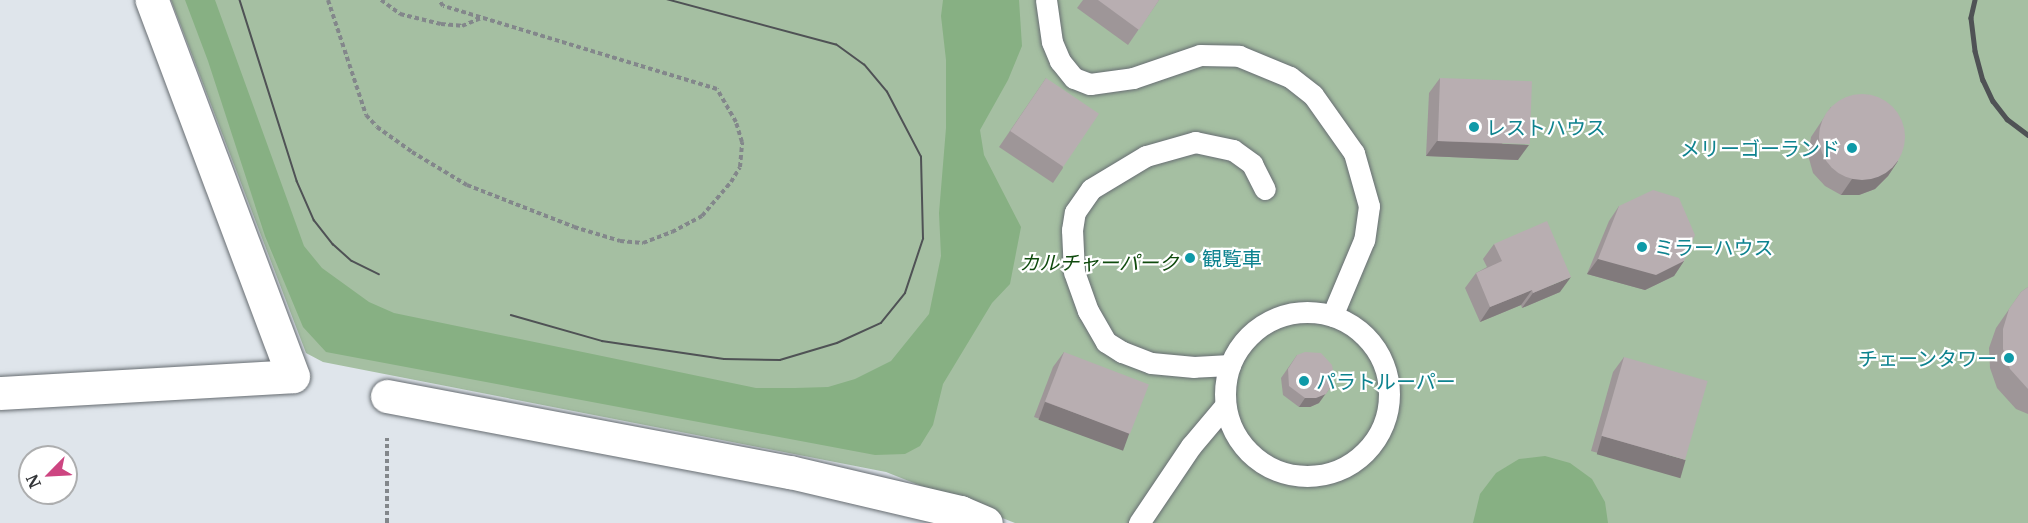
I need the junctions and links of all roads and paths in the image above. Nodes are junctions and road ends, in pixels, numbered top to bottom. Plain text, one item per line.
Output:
1 (152, 0) edge
2 (328, 0) edge
3 (381, 0) edge
4 (439, 0) edge
5 (1046, 0) edge
6 (482, 18) junction
7 (1265, 189) dead end
8 (1332, 316) junction
9 (1230, 365) junction
10 (0, 393) edge
11 (387, 396) joint
12 (1224, 406) junction
13 (387, 523) edge
14 (986, 523) edge
15 (1139, 523) edge

1 - 10 street
2 - 6 path
3 - 6 path
4 - 6 path
5 - 8 lane
7 - 9 lane
8 - 9 lane
8 - 12 lane
9 - 12 lane
11 - 13 path
11 - 14 street
12 - 15 lane

